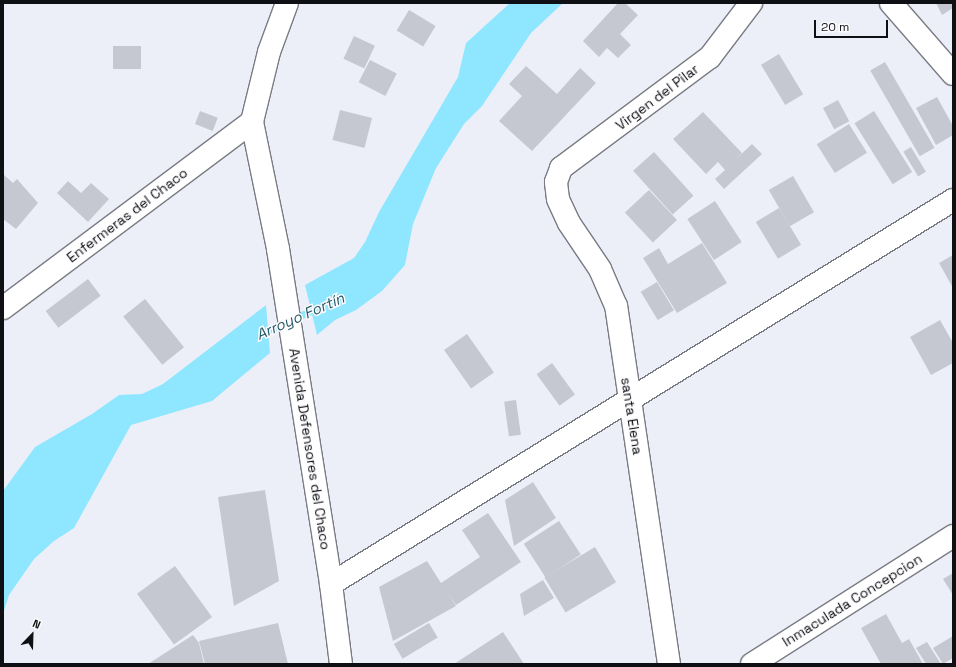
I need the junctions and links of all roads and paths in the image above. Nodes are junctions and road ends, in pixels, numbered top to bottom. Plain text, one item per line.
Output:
1 (287, 3) edge
2 (751, 3) edge
3 (891, 3) edge
4 (953, 74) edge
5 (252, 122) junction
6 (556, 182) joint
7 (953, 200) edge
8 (3, 308) edge
9 (630, 401) junction
10 (953, 536) edge
11 (331, 584) junction
12 (341, 664) edge
13 (669, 664) edge
14 (752, 664) edge

1 - 5 street, Avenida Defensores del Chaco
2 - 6 street, Virgen del Pilar
3 - 4 street
5 - 8 street, Enfermeras del Chaco
5 - 11 street, Avenida Defensores del Chaco
6 - 9 street, santa Elena
7 - 9 street
9 - 11 street
9 - 13 street, santa Elena
10 - 14 street, Inmaculada Concepcion
11 - 12 street, Avenida Defensores del Chaco

